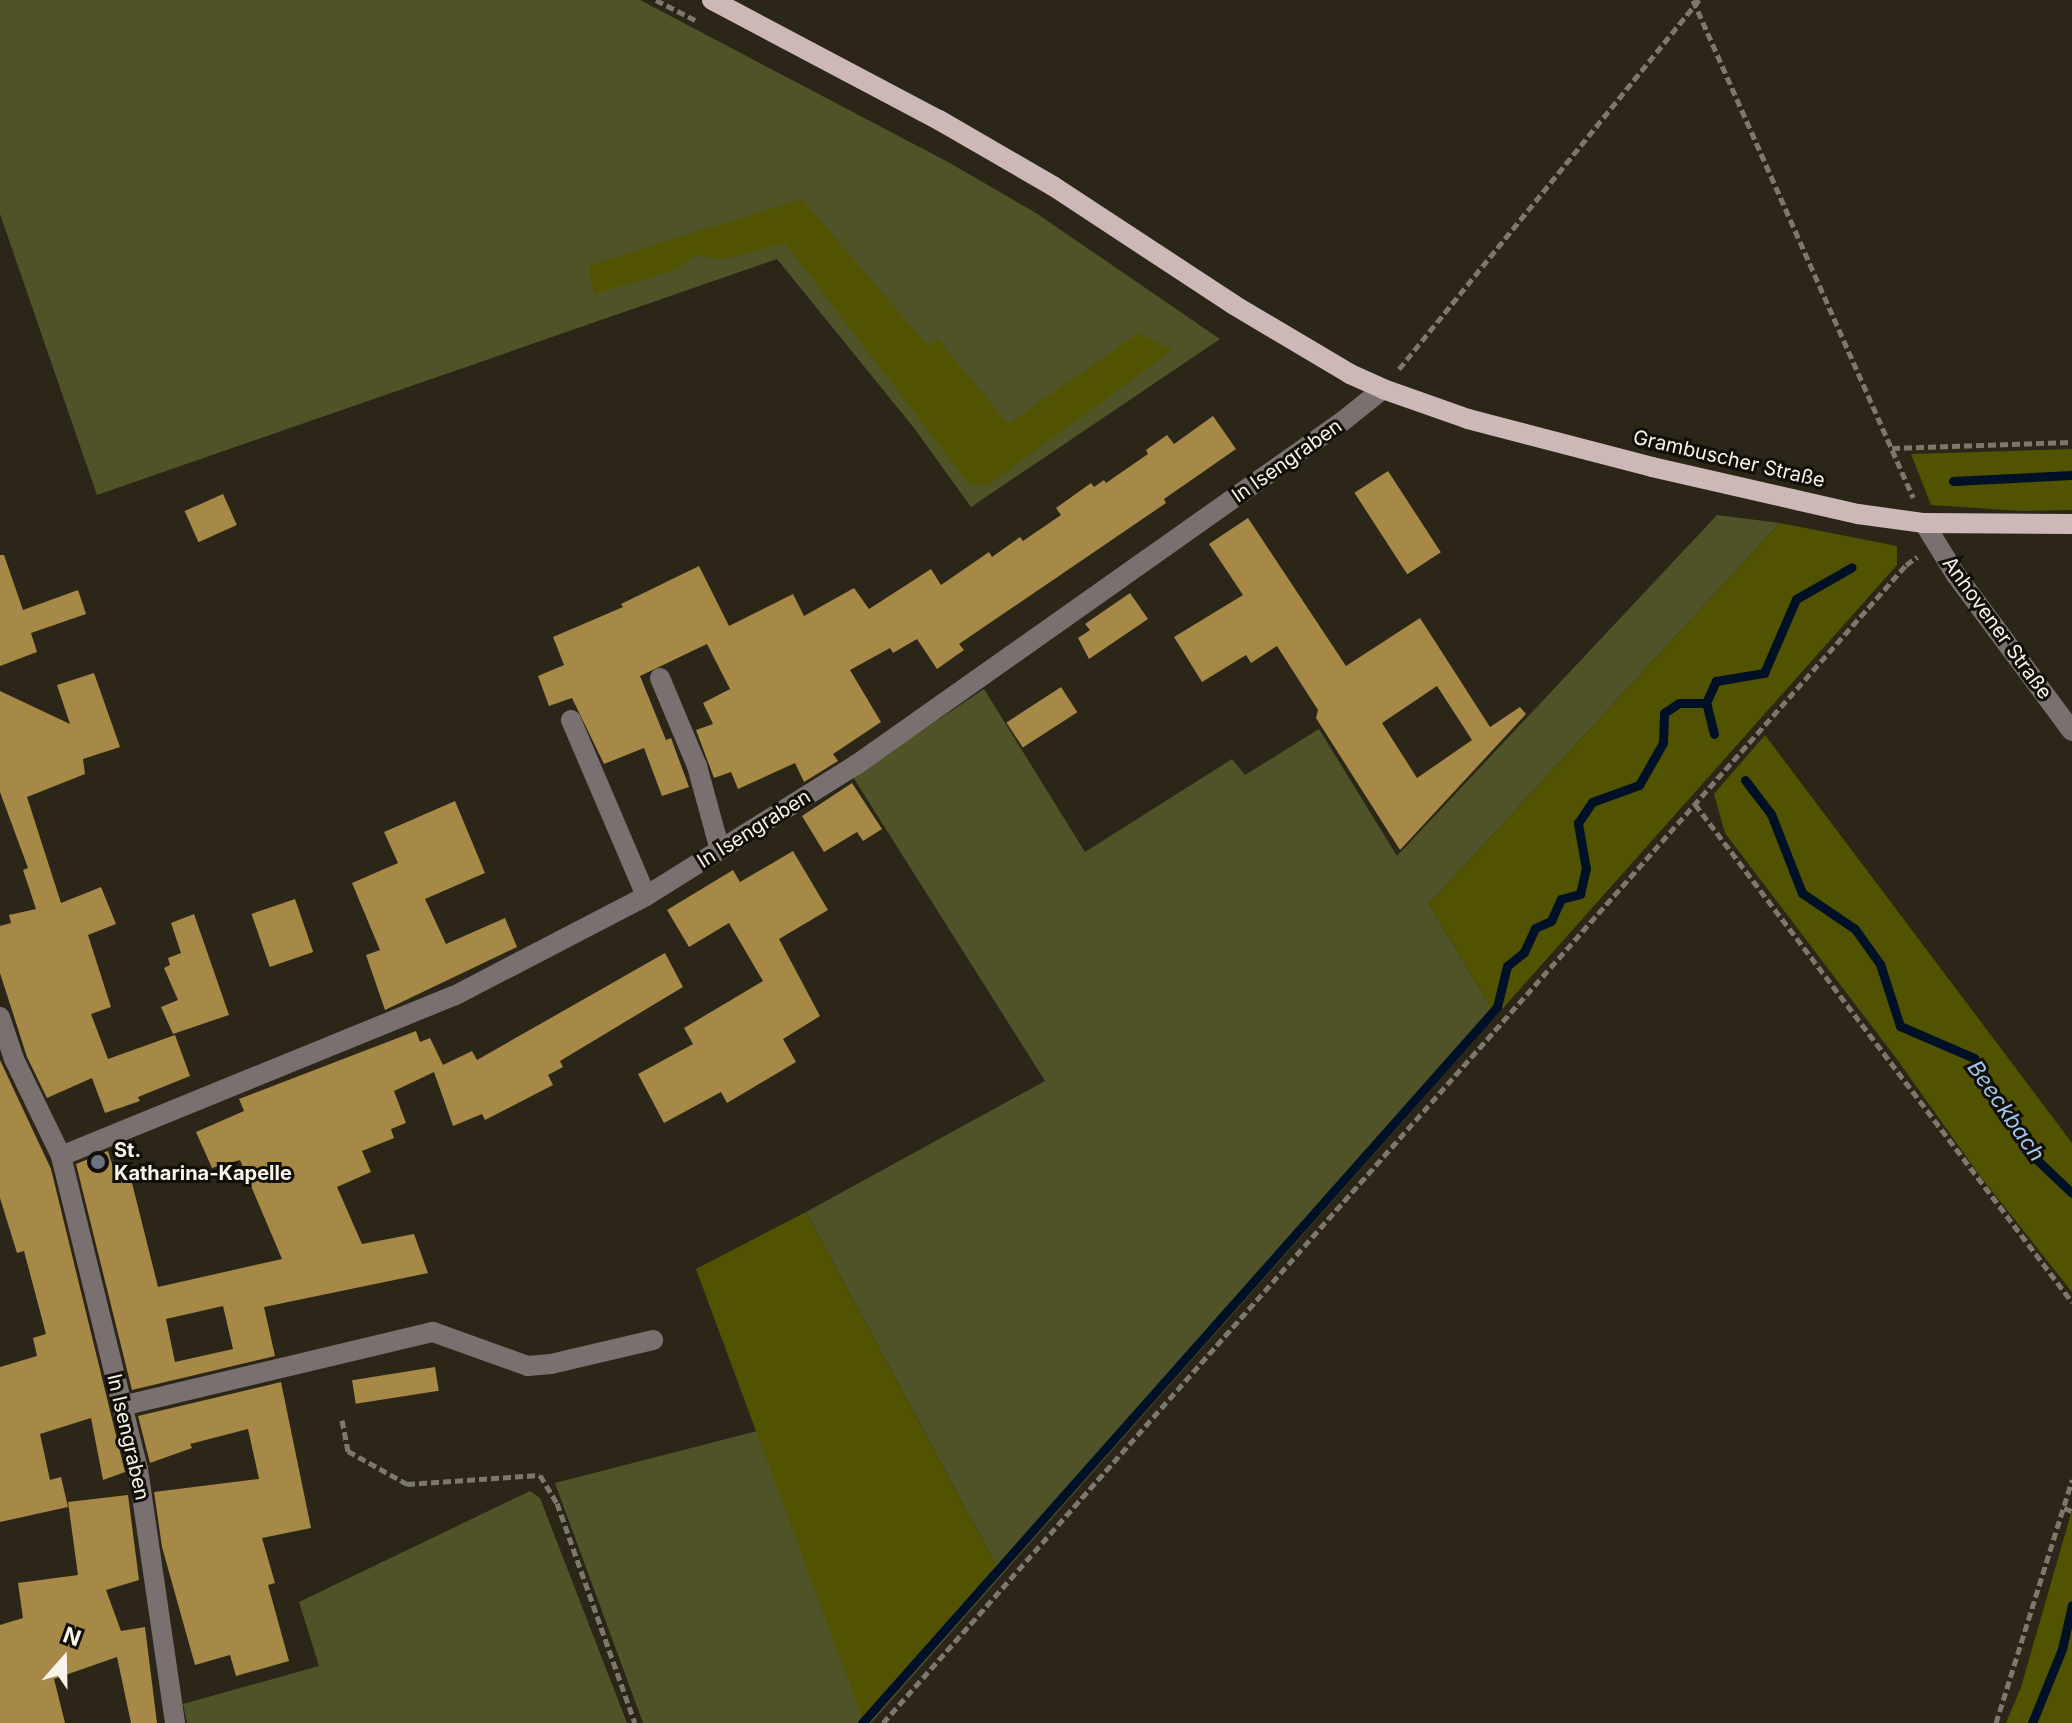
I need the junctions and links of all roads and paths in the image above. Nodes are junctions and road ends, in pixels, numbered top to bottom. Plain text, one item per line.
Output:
1 (656, 0) edge
2 (712, 0) edge
3 (1696, 1) edge
4 (703, 24) dead end
5 (1383, 389) junction
6 (2072, 442) edge
7 (1892, 448) junction
8 (1924, 523) junction
9 (2072, 524) edge
10 (1936, 544) junction
11 (660, 678) dead end
12 (571, 720) dead end
13 (2072, 731) edge
14 (1695, 804) junction
15 (720, 850) junction
16 (646, 896) junction
17 (0, 1017) edge
18 (61, 1156) junction
19 (2072, 1302) edge
20 (653, 1340) dead end
21 (122, 1406) junction
22 (342, 1420) dead end
23 (2072, 1480) edge
24 (2064, 1508) junction
25 (2072, 1511) edge
26 (175, 1723) edge
27 (635, 1723) edge
28 (883, 1723) edge
29 (1996, 1723) edge

1 - 4 path
2 - 5 main road, Grambuscher Straße
3 - 5 path
3 - 7 path
5 - 8 main road, Grambuscher Straße
5 - 15 street, In Isengraben
6 - 7 path
7 - 8 path
8 - 9 main road, Grambuscher Straße
8 - 10 street, Anhovener Straße
10 - 13 street, Anhovener Straße
10 - 14 path
11 - 15 street
12 - 16 street
14 - 19 path
14 - 28 path
15 - 16 street, In Isengraben
16 - 18 street, In Isengraben
17 - 18 street, In Isengraben
18 - 21 street, In Isengraben
20 - 21 street
21 - 26 street, In Isengraben
22 - 27 path
23 - 24 path
24 - 25 path
24 - 29 path

